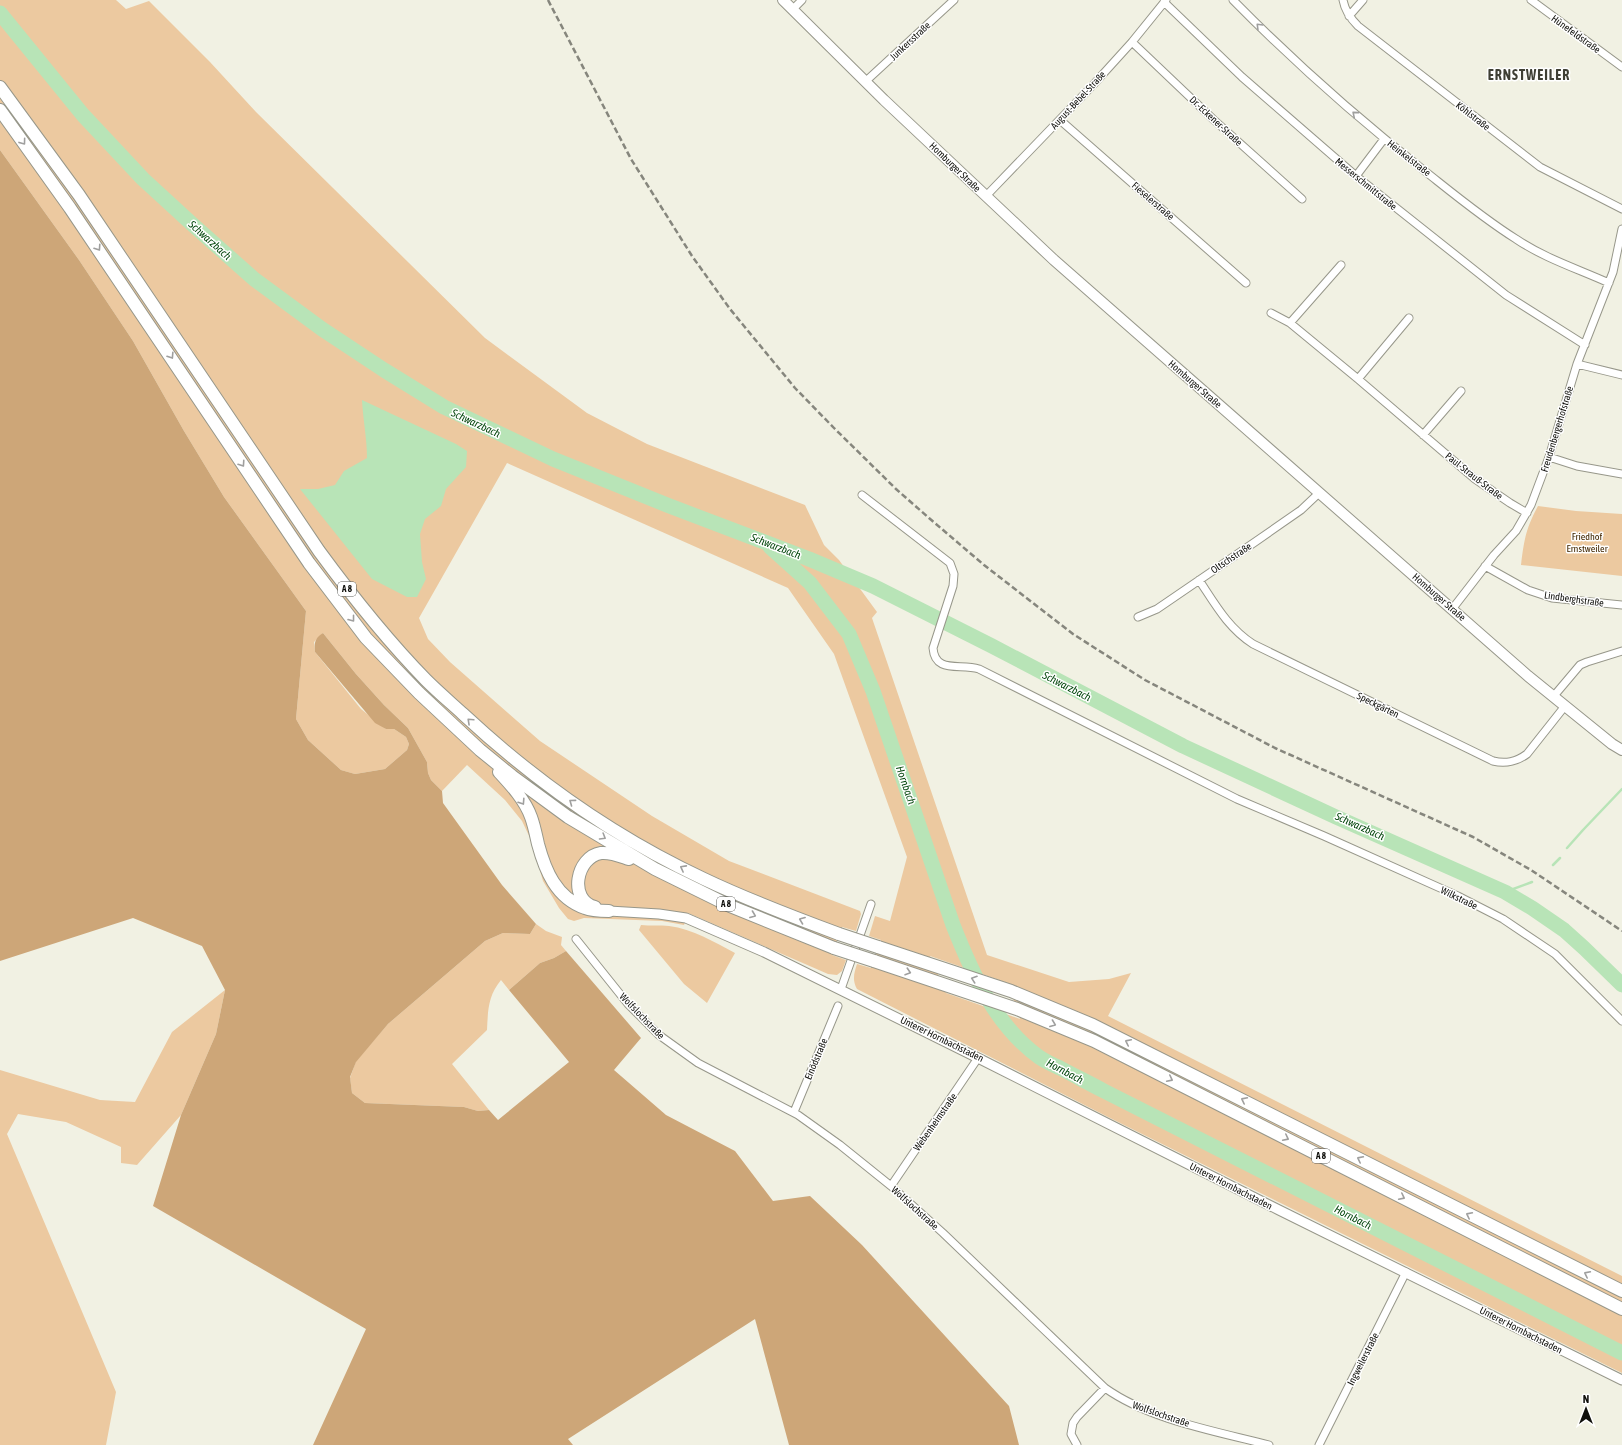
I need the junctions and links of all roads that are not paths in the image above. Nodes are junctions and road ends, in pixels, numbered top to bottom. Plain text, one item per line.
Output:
1 (783, 0) edge
2 (802, 0) edge
3 (954, 0) edge
4 (1233, 0) edge
5 (1343, 0) edge
6 (1362, 0) edge
7 (1531, 0) edge
8 (1165, 1) edge
9 (793, 9) junction
10 (1349, 16) junction
11 (1132, 42) junction
12 (1622, 68) edge
13 (866, 82) junction
14 (0, 87) edge
15 (0, 110) edge
16 (1060, 120) junction
17 (1384, 139) junction
18 (1356, 176) junction
19 (986, 196) junction
20 (1302, 199) dead end
21 (1622, 210) edge
22 (1622, 229) edge
23 (1620, 245) edge
24 (1341, 265) dead end
25 (1246, 283) dead end
26 (1609, 283) junction
27 (1271, 313) dead end
28 (1409, 318) dead end
29 (1290, 323) junction
30 (1585, 345) junction
31 (1577, 364) junction
32 (1622, 375) edge
33 (1358, 379) junction
34 (1461, 391) dead end
35 (1424, 435) junction
36 (1549, 457) junction
37 (1622, 474) edge
38 (1319, 493) junction
39 (862, 494) dead end
40 (1527, 513) junction
41 (1485, 566) junction
42 (1199, 580) junction
43 (1622, 605) edge
44 (1452, 608) junction
45 (1138, 617) dead end
46 (1622, 650) edge
47 (1553, 697) junction
48 (1565, 706) junction
49 (480, 750) junction
50 (1622, 750) edge
51 (655, 869) junction
52 (871, 904) dead end
53 (609, 911) junction
54 (576, 940) dead end
55 (841, 989) junction
56 (838, 1006) dead end
57 (1622, 1021) edge
58 (978, 1058) junction
59 (794, 1112) junction
60 (890, 1186) junction
61 (1406, 1272) junction
62 (1622, 1291) edge
63 (1622, 1309) edge
64 (1622, 1380) edge
65 (1104, 1388) junction
66 (1077, 1445) edge
67 (1270, 1445) edge
68 (1319, 1445) edge

1 - 9 main road, Homburger Straße
2 - 9 street
3 - 13 street, Junkersstraße
17 -> 4 street, Heinkelstraße
5 - 10 street, Köhlstraße
6 - 10 street
7 - 12 street, Hünefeldstraße
8 - 11 street, August-Bebel-Straße
8 - 18 street, Messerschmittstraße
9 - 13 main road, Homburger Straße
10 - 21 street, Köhlstraße
11 - 16 street, August-Bebel-Straße
11 - 20 street, Dr.-Eckener-Straße
13 - 19 main road, Homburger Straße
62 -> 14 highway, A 8, bridge
15 -> 49 highway, A 8
16 - 19 street, August-Bebel-Straße
16 - 25 street, Fieselerstraße
17 - 18 street
17 - 26 street, Heinkelstraße
18 - 30 street, Messerschmittstraße
19 - 38 main road, Homburger Straße
22 - 23 street, Freudenbergerhofstraße
23 - 26 street, Freudenbergerhofstraße
24 - 29 street
26 - 30 street, Freudenbergerhofstraße
27 - 29 street, Paul-Strauß-Straße
28 - 33 street
29 - 33 street, Paul-Strauß-Straße
30 - 31 street, Freudenbergerhofstraße
31 - 32 street
31 - 36 street, Freudenbergerhofstraße
33 - 35 street, Paul-Strauß-Straße
34 - 35 street
35 - 40 street, Paul-Strauß-Straße
36 - 37 street
36 - 40 street, Freudenbergerhofstraße
38 - 42 street, Oltschstraße
38 - 44 main road, Homburger Straße
39 - 57 street, Wilkstraße
40 - 41 street, Freudenbergerhofstraße
41 - 43 street, Lindberghstraße
41 - 44 street, Freudenbergerhofstraße
42 - 45 street, Oltschstraße
42 - 48 street, Speckgärten
44 - 47 main road, Homburger Straße
46 - 47 street
47 - 48 main road, Homburger Straße
48 - 50 main road, Homburger Straße
49 -> 51 highway, A 8
49 -> 53 highway
51 - 53 highway
51 -> 63 highway, A 8, bridge
52 - 55 street
53 - 55 street, Unterer Hornbachstaden
54 - 59 street, Wolfslochstraße
55 - 58 street, Unterer Hornbachstaden
56 - 59 street, Einödstraße
58 - 60 street, Webenheimstraße
58 - 61 street, Unterer Hornbachstaden
59 - 60 street, Wolfslochstraße
60 - 65 street, Wolfslochstraße
61 - 64 street, Unterer Hornbachstaden
61 - 68 street, Ingweilerstraße
65 - 66 street
65 - 67 street, Wolfslochstraße

